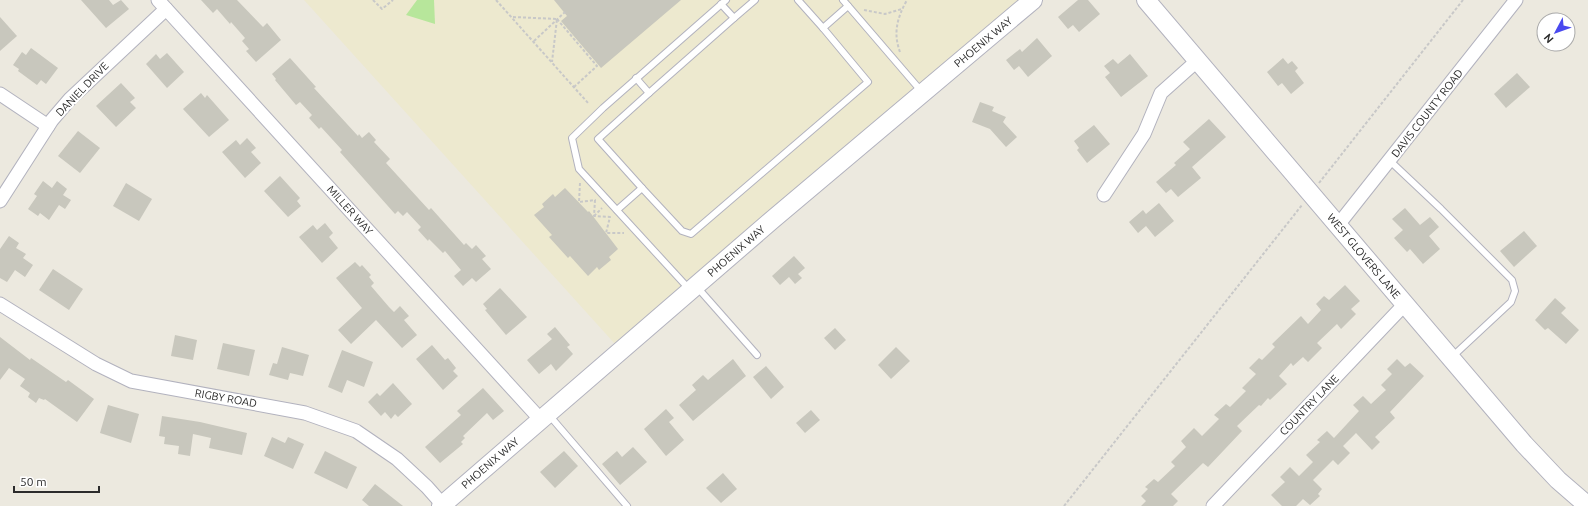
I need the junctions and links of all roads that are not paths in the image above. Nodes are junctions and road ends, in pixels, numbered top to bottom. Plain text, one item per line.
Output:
1 (755, 0) edge
2 (798, 0) edge
3 (843, 0) edge
4 (1033, 0) edge
5 (1146, 0) edge
6 (1516, 0) edge
7 (724, 2) edge
8 (162, 4) edge
9 (848, 6) junction
10 (734, 18) junction
11 (823, 28) junction
12 (1198, 60) junction
13 (636, 78) junction
14 (649, 93) junction
15 (923, 93) junction
16 (0, 94) edge
17 (48, 126) junction
18 (1389, 160) junction
19 (642, 188) junction
20 (1104, 195) dead end
21 (0, 201) edge
22 (617, 210) junction
23 (1338, 225) junction
24 (693, 288) junction
25 (0, 304) edge
26 (1404, 305) junction
27 (758, 355) dead end
28 (1450, 359) junction
29 (544, 417) junction
30 (442, 505) edge
31 (627, 506) edge
32 (1213, 506) edge
33 (1588, 506) edge

1 - 10 lane
2 - 11 lane
3 - 9 lane
4 - 15 street, PHOENIX WAY
5 - 12 street, WEST GLOVERS LANE
6 - 18 street, DAVIS COUNTY ROAD
7 - 10 lane
7 - 13 lane
8 - 17 street, DANIEL DRIVE
8 - 29 street, MILLER WAY
9 - 11 lane
9 - 15 lane
10 - 14 lane
11 - 19 lane
12 - 20 street
12 - 23 street, WEST GLOVERS LANE
13 - 14 lane
13 - 22 lane
14 - 19 lane
15 - 24 street, PHOENIX WAY
16 - 17 street
17 - 21 street, DANIEL DRIVE
18 - 23 street, DAVIS COUNTY ROAD
18 - 28 lane
19 - 22 lane
22 - 24 lane
23 - 26 street, WEST GLOVERS LANE
24 - 27 lane
24 - 29 street, PHOENIX WAY
25 - 30 street, RIGBY ROAD
26 - 28 street, WEST GLOVERS LANE
26 - 32 street, COUNTRY LANE
28 - 33 street, WEST GLOVERS LANE
29 - 30 street, PHOENIX WAY
29 - 31 lane

